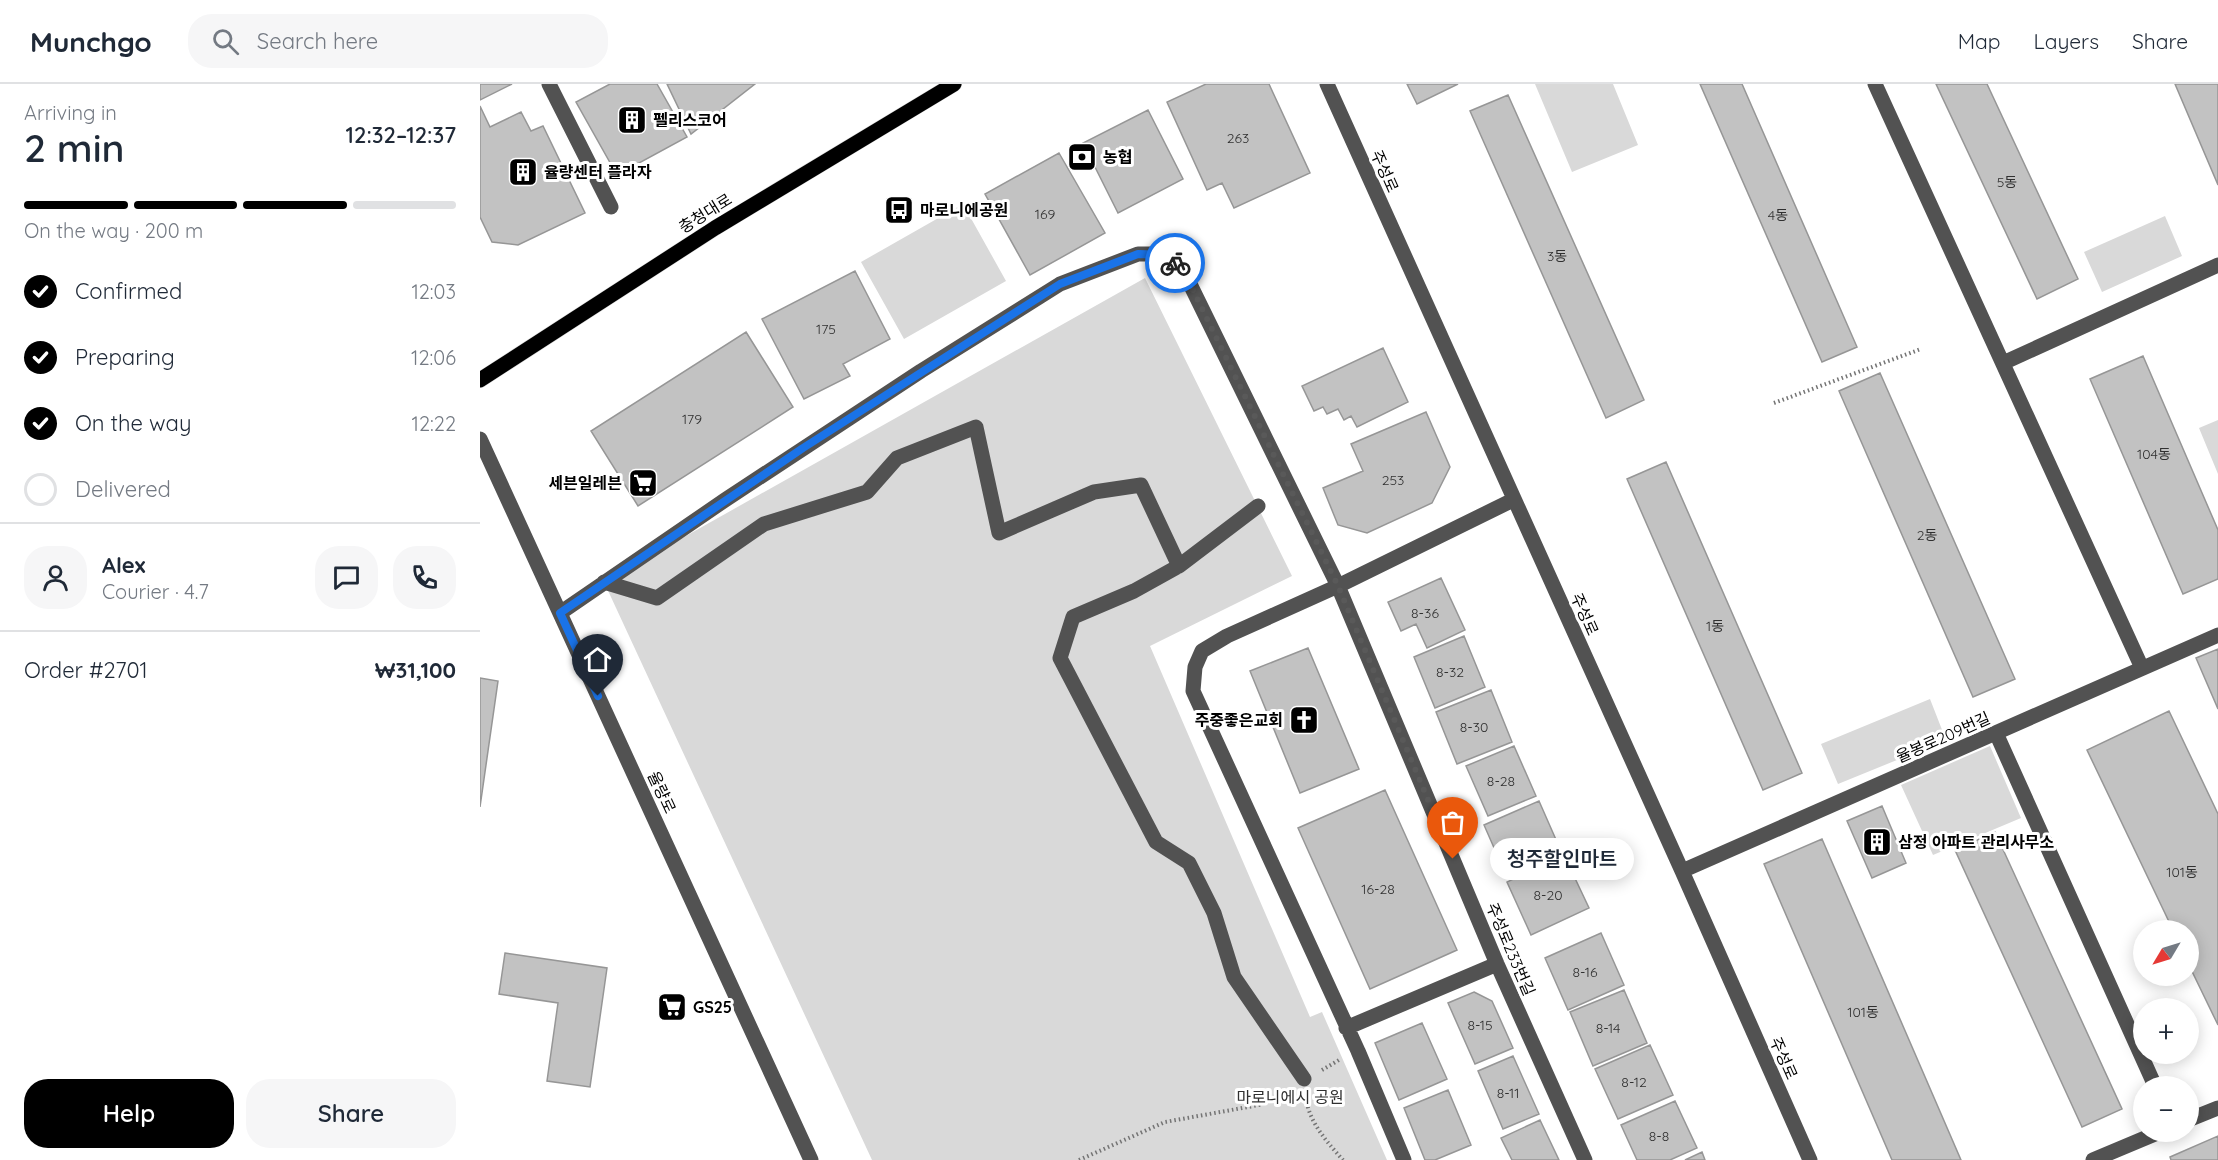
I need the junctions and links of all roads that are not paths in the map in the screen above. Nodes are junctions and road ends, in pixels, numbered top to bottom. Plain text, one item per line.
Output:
1 (549, 84) edge
2 (954, 84) edge
3 (1326, 84) edge
4 (1875, 84) edge
5 (611, 207) dead end
6 (2218, 265) edge
7 (2003, 363) junction
8 (480, 380) edge
9 (480, 439) edge
10 (1513, 500) junction
11 (1258, 506) dead end
12 (1179, 566) junction
13 (604, 582) junction
14 (1338, 586) junction
15 (560, 613) junction
16 (2218, 635) edge
17 (2142, 668) junction
18 (1996, 733) junction
19 (1682, 871) junction
20 (1497, 964) junction
21 (1346, 1028) junction
22 (2150, 1076) edge
23 (1304, 1079) road end
24 (2218, 1108) edge
25 (2199, 1116) edge
26 (2136, 1142) edge
27 (811, 1160) edge
28 (1404, 1160) edge
29 (1585, 1160) edge
30 (1810, 1160) edge
31 (2093, 1160) edge

1 - 5 street
2 - 8 main road, 충청대로
3 - 10 street, 주성로
4 - 7 street
6 - 7 street
7 - 17 street
9 - 15 street, 율량로
10 - 14 street
10 - 19 street, 주성로
11 - 12 street
12 - 13 street
12 - 23 street
13 - 14 street, 주성로233번길
13 - 15 street, 주성로233번길
14 - 20 street, 주성로233번길
14 - 21 street
15 - 27 street, 율량로
16 - 17 street, 율봉로209번길
17 - 18 street, 율봉로209번길
18 - 19 street, 율봉로209번길
18 - 22 street
19 - 30 street, 주성로
20 - 21 street
20 - 29 street, 주성로233번길
21 - 28 street
24 - 25 street
26 - 31 street

